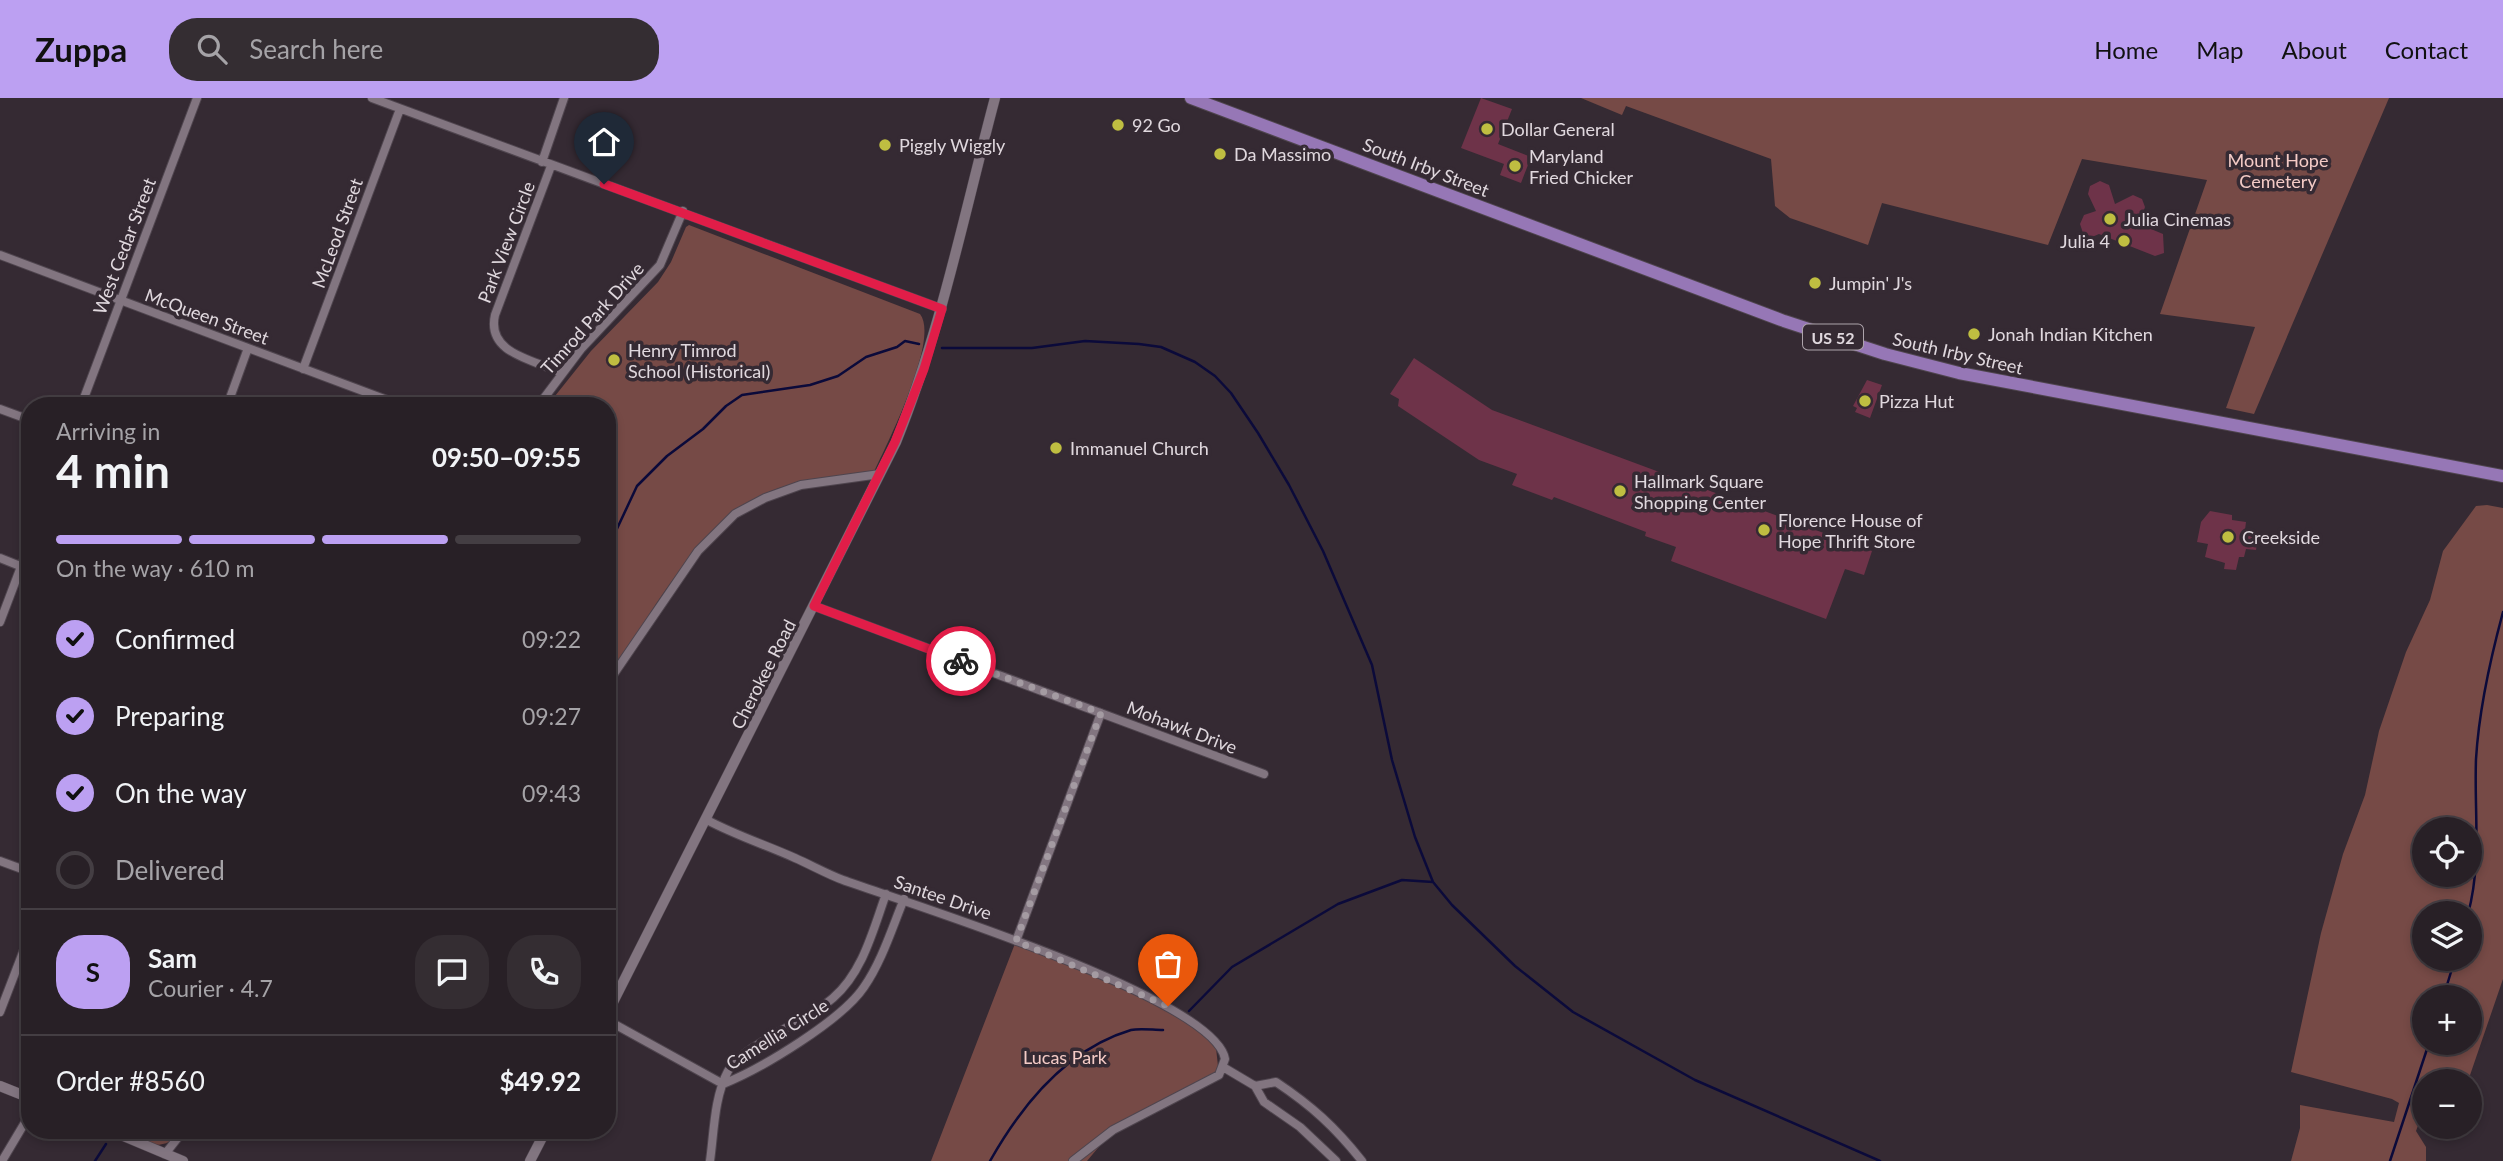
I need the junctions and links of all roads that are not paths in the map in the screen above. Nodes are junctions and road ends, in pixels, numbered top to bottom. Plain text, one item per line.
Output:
1 (197, 98) edge
2 (372, 98) edge
3 (564, 98) edge
4 (995, 98) edge
5 (1191, 98) edge
6 (400, 109) junction
7 (541, 162) junction
8 (551, 166) junction
9 (683, 211) junction
10 (0, 255) edge
11 (121, 300) junction
12 (942, 309) junction
13 (248, 348) junction
14 (303, 369) junction
15 (562, 373) junction
16 (84, 397) edge
17 (229, 397) edge
18 (371, 397) edge
19 (545, 397) edge
20 (0, 409) edge
21 (21, 417) edge
22 (880, 474) junction
23 (2503, 477) edge
24 (0, 558) edge
25 (21, 566) edge
26 (21, 577) edge
27 (814, 606) junction
28 (0, 622) edge
29 (616, 671) edge
30 (1101, 713) junction
31 (1264, 774) dead end
32 (707, 820) junction
33 (0, 861) edge
34 (21, 869) edge
35 (886, 894) junction
36 (904, 899) junction
37 (1016, 941) junction
38 (21, 957) edge
39 (616, 999) edge
40 (0, 1012) edge
41 (616, 1022) edge
42 (1223, 1067) junction
43 (723, 1084) junction
44 (0, 1086) edge
45 (1255, 1086) junction
46 (21, 1094) edge
47 (21, 1129) edge
48 (130, 1139) edge
49 (177, 1139) edge
50 (541, 1139) edge
51 (165, 1154) junction
52 (2, 1161) edge
53 (183, 1161) edge
54 (530, 1161) edge
55 (710, 1161) edge
56 (1073, 1161) edge
57 (1336, 1161) edge
58 (1362, 1161) edge

1 - 11 street, West Cedar Street
2 - 6 street
3 - 7 street
4 - 12 street, Cherokee Road
5 - 23 main road, South Irby Street / US 52
6 - 7 street
6 - 14 street, McLeod Street
7 - 8 street
8 - 9 street
8 - 15 street, Park View Circle
9 - 12 street
9 - 15 street, Timrod Park Drive
10 - 11 street, McQueen Street
11 - 13 street, McQueen Street
11 - 16 street, West Cedar Street
12 - 22 street, Cherokee Road
13 - 14 street, McQueen Street
13 - 17 street
14 - 18 street, McQueen Street
15 - 19 street, Timrod Park Drive
20 - 21 street
22 - 27 street, Cherokee Road
22 - 29 street
24 - 25 street
26 - 28 street
27 - 30 street, Mohawk Drive
27 - 32 street, Cherokee Road
30 - 31 street, Mohawk Drive
30 - 37 street
32 - 35 street, Santee Drive
32 - 39 street, Cherokee Road
33 - 34 street
35 - 36 street, Santee Drive
35 - 43 street, Camellia Circle
36 - 37 street, Santee Drive
36 - 43 street, Camellia Circle
37 - 42 street, Santee Drive
38 - 40 street
41 - 43 street
42 - 45 street
42 - 56 street
43 - 55 street, Camellia Circle
44 - 46 street
45 - 57 street
45 - 58 street
47 - 52 street
48 - 51 street
49 - 51 street
50 - 54 street
51 - 53 street

